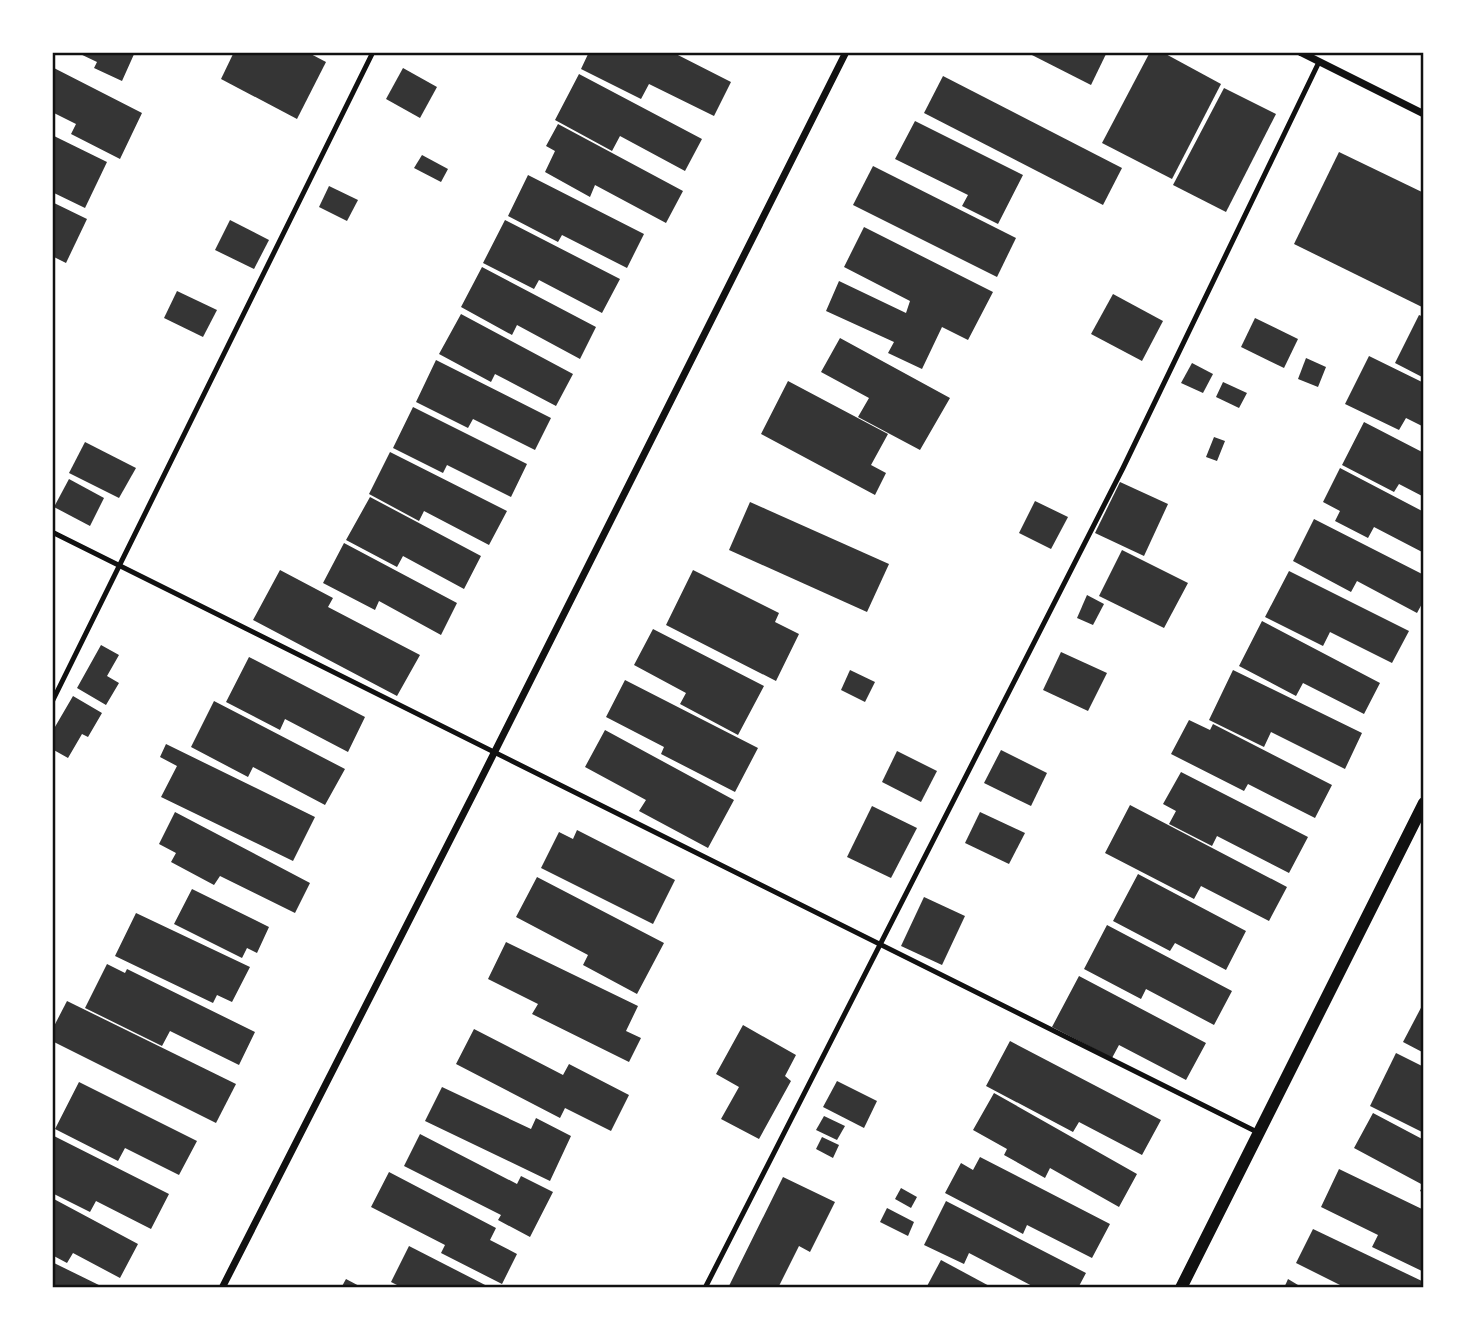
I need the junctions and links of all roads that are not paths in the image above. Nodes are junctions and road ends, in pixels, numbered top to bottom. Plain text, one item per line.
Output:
1 (373, 52) edge
2 (846, 52) edge
3 (1300, 52) edge
4 (1319, 62) junction
5 (1423, 114) edge
6 (52, 532) edge
7 (120, 565) junction
8 (52, 702) edge
9 (494, 754) junction
10 (1423, 803) edge
11 (879, 946) junction
12 (1259, 1133) junction
13 (222, 1287) edge
14 (705, 1287) edge
15 (1181, 1287) edge

1 - 7 lane
2 - 9 street
3 - 4 street
4 - 5 street
4 - 11 lane
6 - 7 lane
7 - 8 lane
7 - 9 lane
9 - 11 lane
9 - 13 street
10 - 12 street
11 - 12 lane
11 - 14 lane
12 - 15 street

